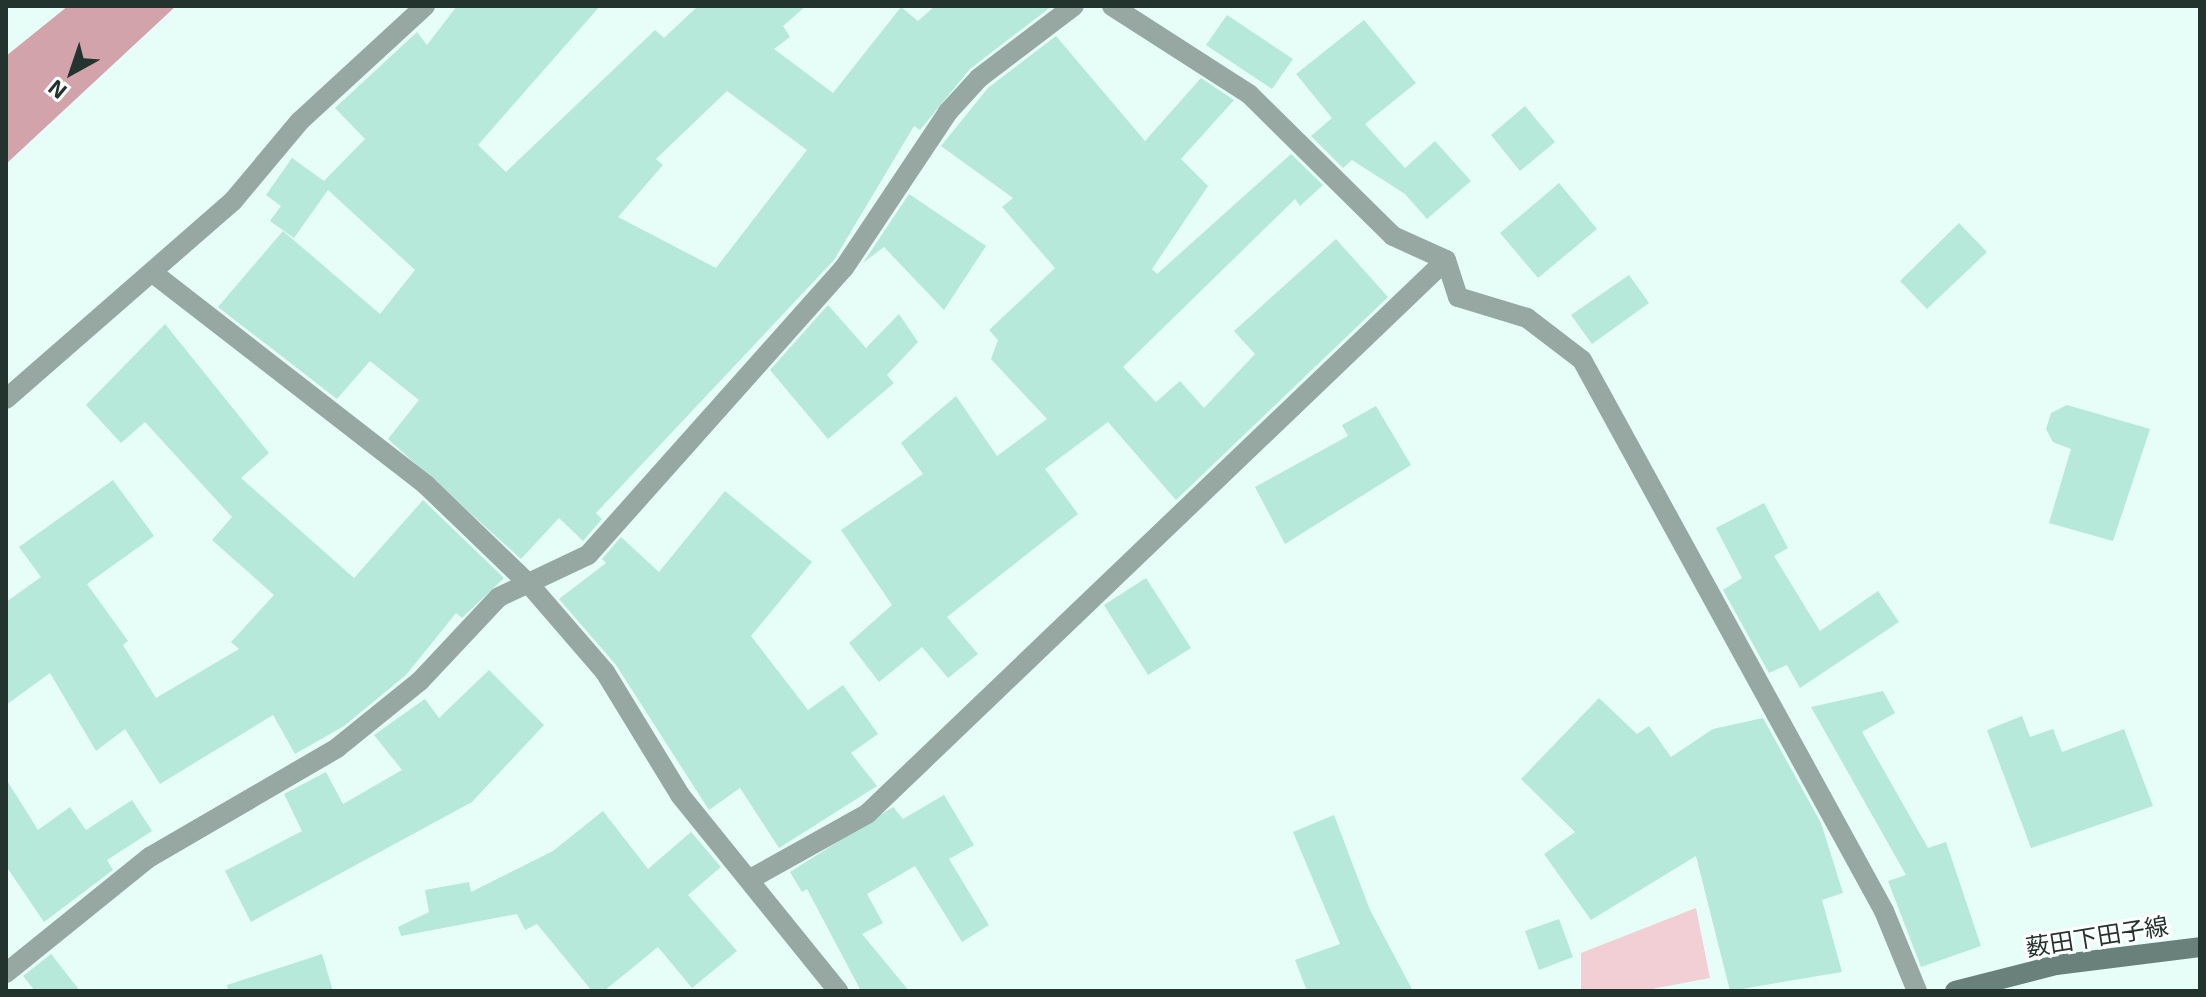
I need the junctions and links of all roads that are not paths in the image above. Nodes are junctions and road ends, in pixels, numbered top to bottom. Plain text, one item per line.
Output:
1 (425, 6) edge
2 (1074, 6) edge
3 (1112, 6) edge
4 (1446, 260) junction
5 (153, 273) junction
6 (6, 399) edge
7 (529, 584) junction
8 (752, 878) junction
9 (2200, 947) edge
10 (6, 973) edge
11 (838, 991) edge
12 (1917, 991) edge
13 (1955, 991) edge

1 - 5 street
2 - 7 street
3 - 4 street
4 - 8 street
4 - 12 street
5 - 6 street
5 - 7 street
7 - 8 street
7 - 10 street
8 - 11 street
9 - 13 main road, 薮田下田子線

